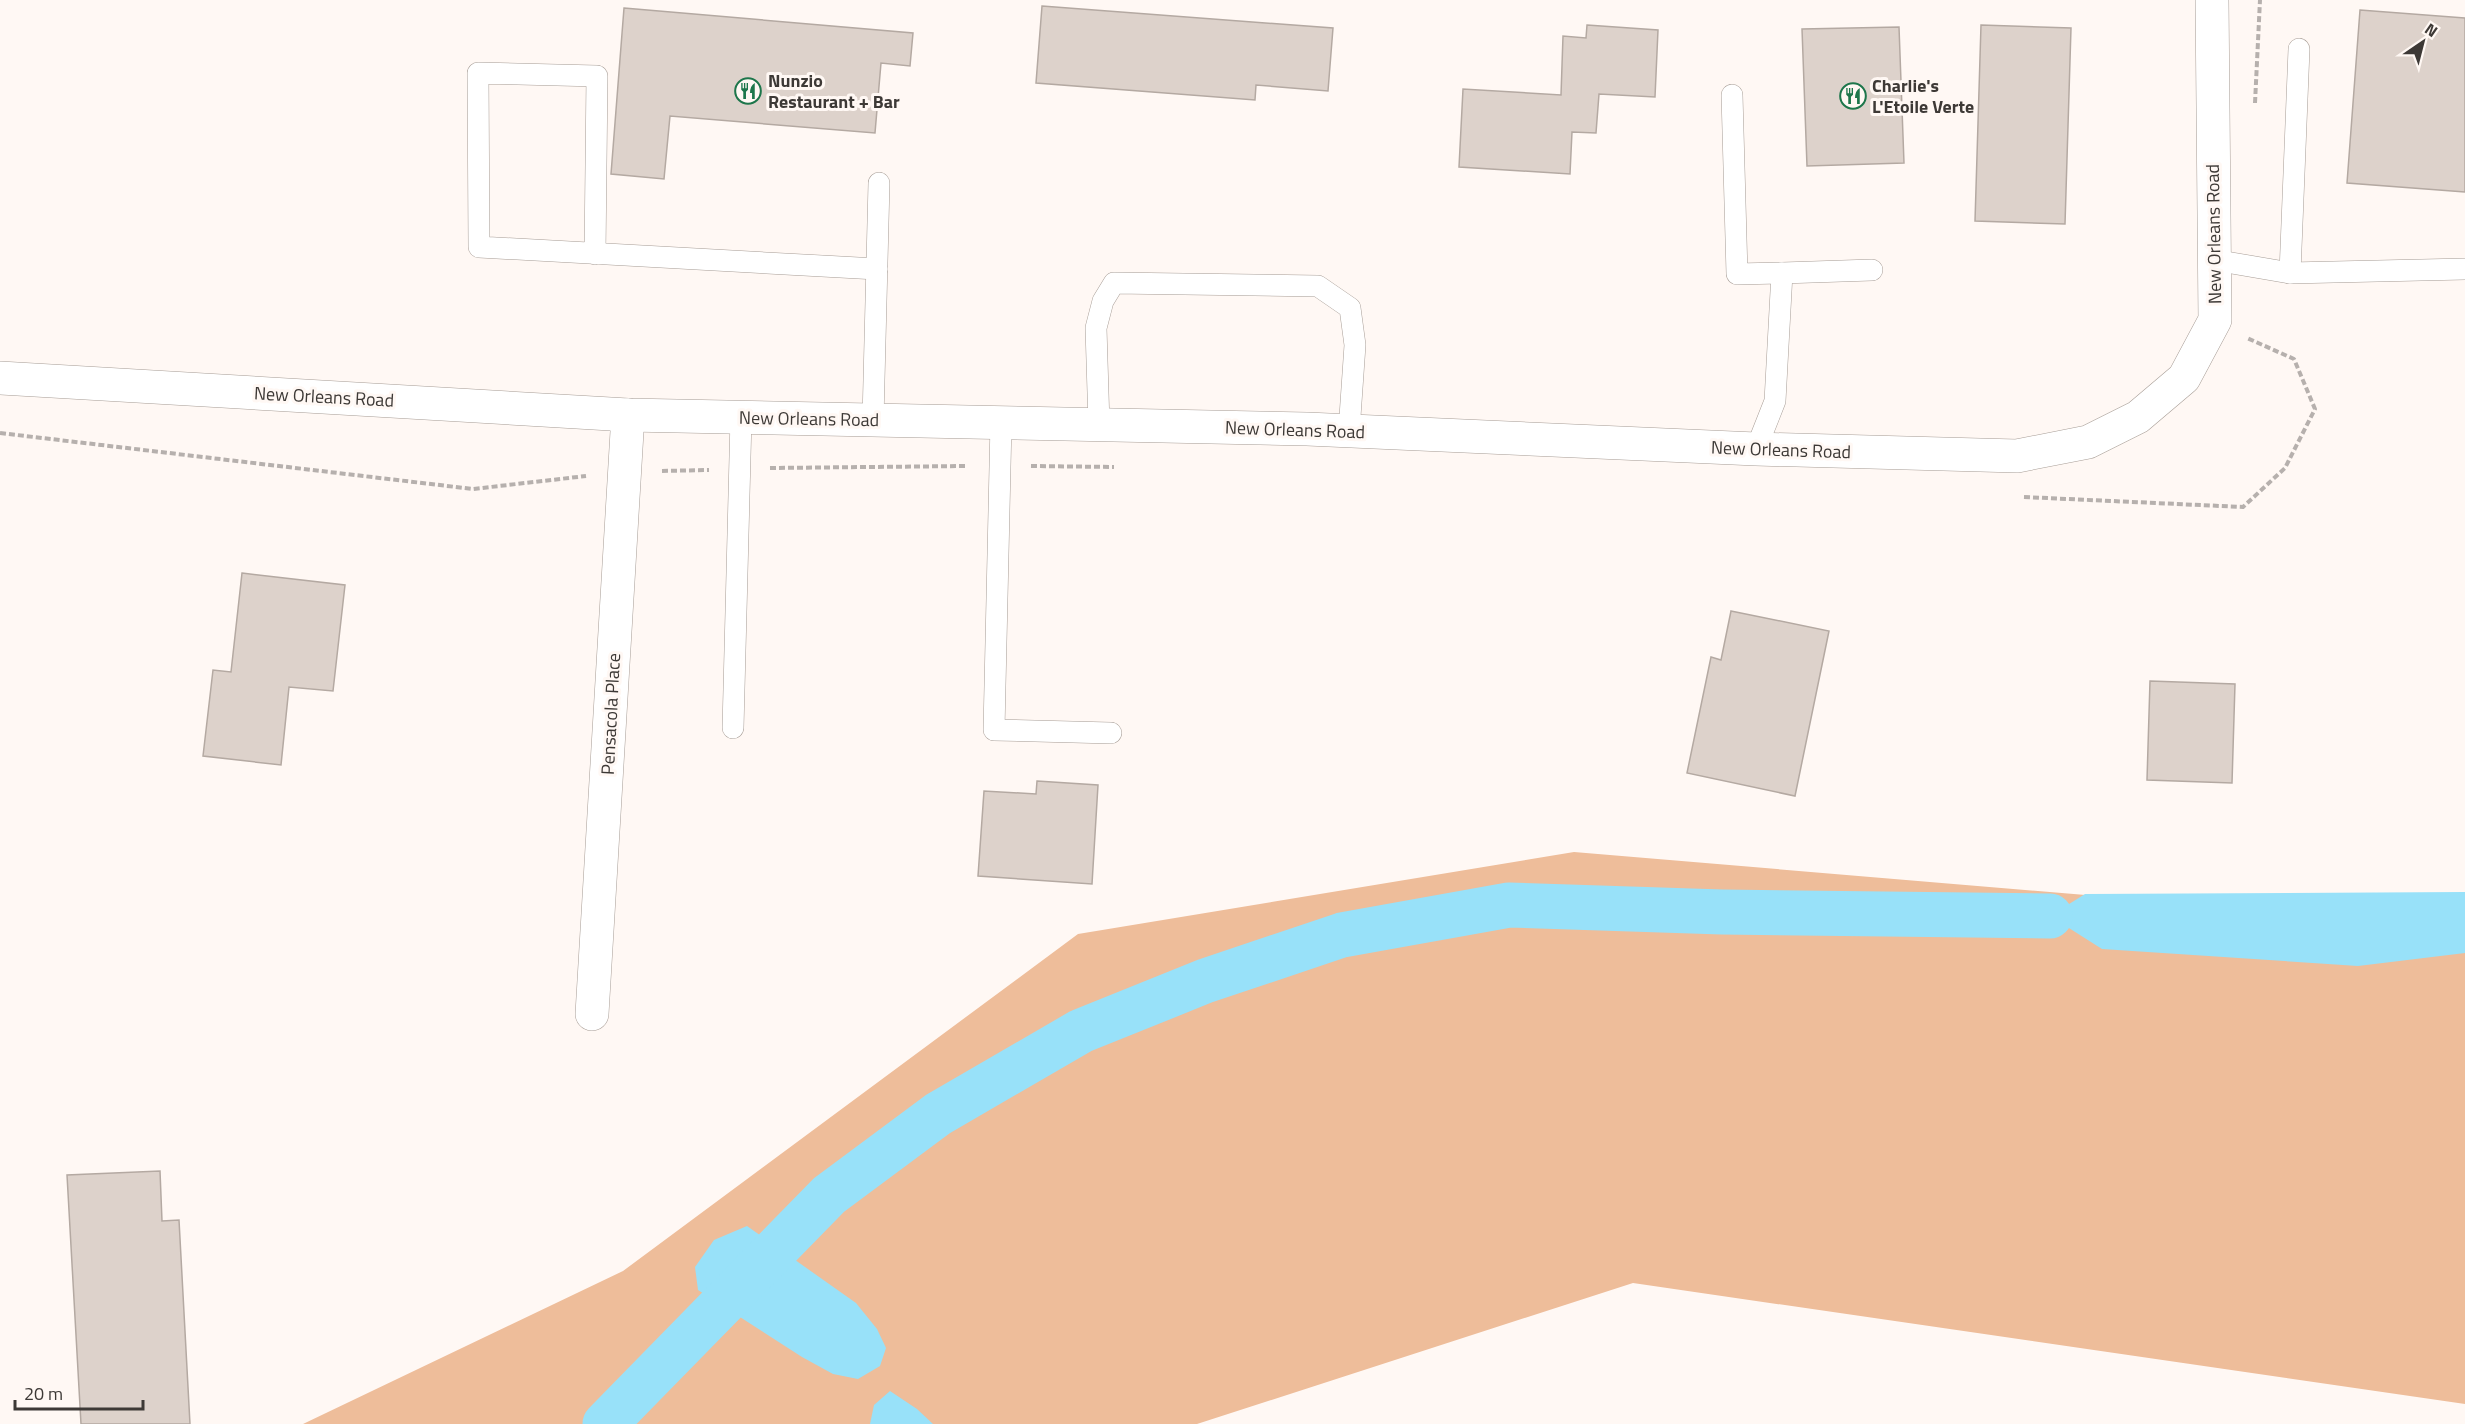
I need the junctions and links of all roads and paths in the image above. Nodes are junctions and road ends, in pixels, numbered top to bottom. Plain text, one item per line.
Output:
1 (2212, 0) edge
2 (2299, 49) dead end
3 (1732, 95) dead end
4 (879, 183) dead end
5 (595, 254) junction
6 (2214, 260) junction
7 (877, 269) junction
8 (2465, 269) edge
9 (1872, 270) dead end
10 (1782, 273) junction
11 (2290, 273) junction
12 (0, 378) edge
13 (628, 415) junction
14 (741, 418) junction
15 (873, 420) junction
16 (1001, 423) junction
17 (1099, 425) junction
18 (1349, 431) junction
19 (1756, 449) junction
20 (733, 728) dead end
21 (1111, 733) dead end
22 (592, 1014) dead end

1 - 6 street, New Orleans Road
2 - 11 lane
3 - 10 lane
4 - 7 lane
5 - 5 lane
5 - 7 lane
6 - 11 lane
6 - 19 street, New Orleans Road
7 - 15 lane
8 - 11 lane
9 - 10 lane
10 - 19 lane
12 - 13 street, New Orleans Road
13 - 14 street, New Orleans Road
13 - 22 street, Pensacola Place
14 - 15 street, New Orleans Road
14 - 20 lane
15 - 16 street, New Orleans Road
16 - 17 street, New Orleans Road
16 - 21 lane
17 - 18 street, New Orleans Road
17 - 18 lane
18 - 19 street, New Orleans Road

